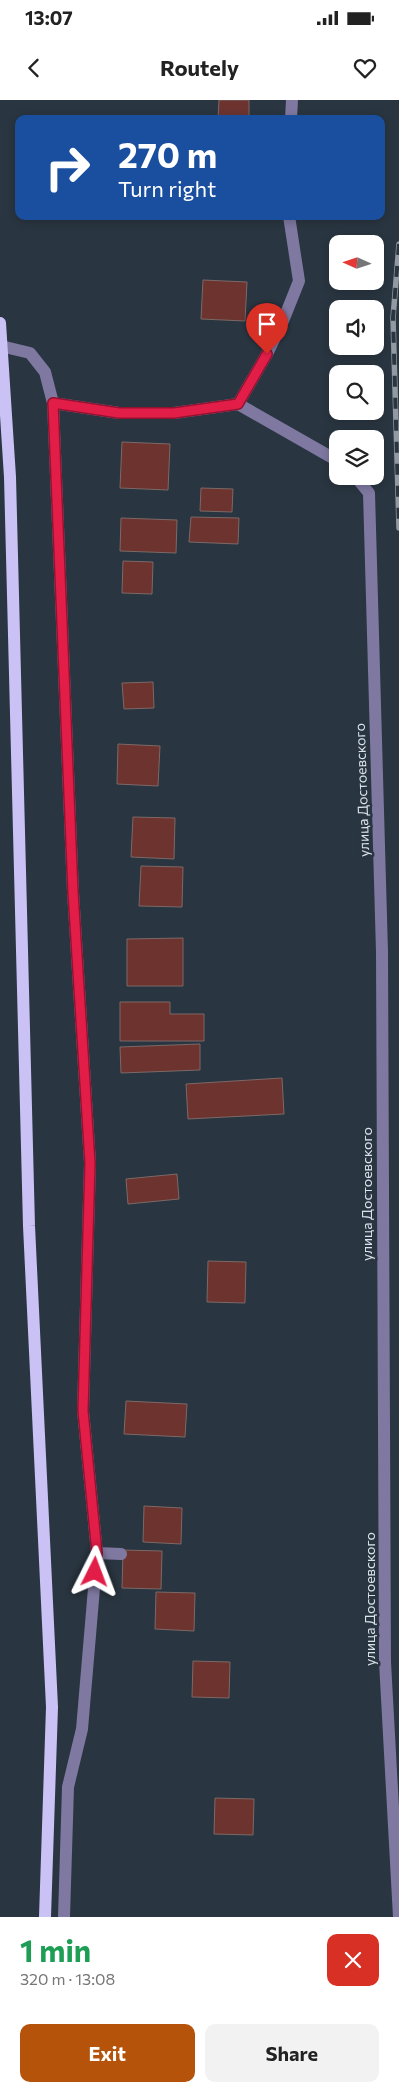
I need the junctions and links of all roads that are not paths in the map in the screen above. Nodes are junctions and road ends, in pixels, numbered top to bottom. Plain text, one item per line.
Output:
1 (292, 100) edge
2 (291, 115) edge
3 (290, 220) edge
4 (0, 323) edge
5 (2, 346) junction
6 (53, 403) junction
7 (238, 404) junction
8 (329, 457) edge
9 (362, 485) edge
10 (97, 1553) junction
11 (121, 1554) dead end
12 (45, 1917) edge
13 (64, 1917) edge
14 (399, 1917) edge

1 - 2 street
3 - 7 street
4 - 5 main road
5 - 6 street
5 - 12 main road
6 - 7 street
6 - 10 street
7 - 8 street
9 - 14 street, улица Достоевского
10 - 11 street
10 - 13 street

